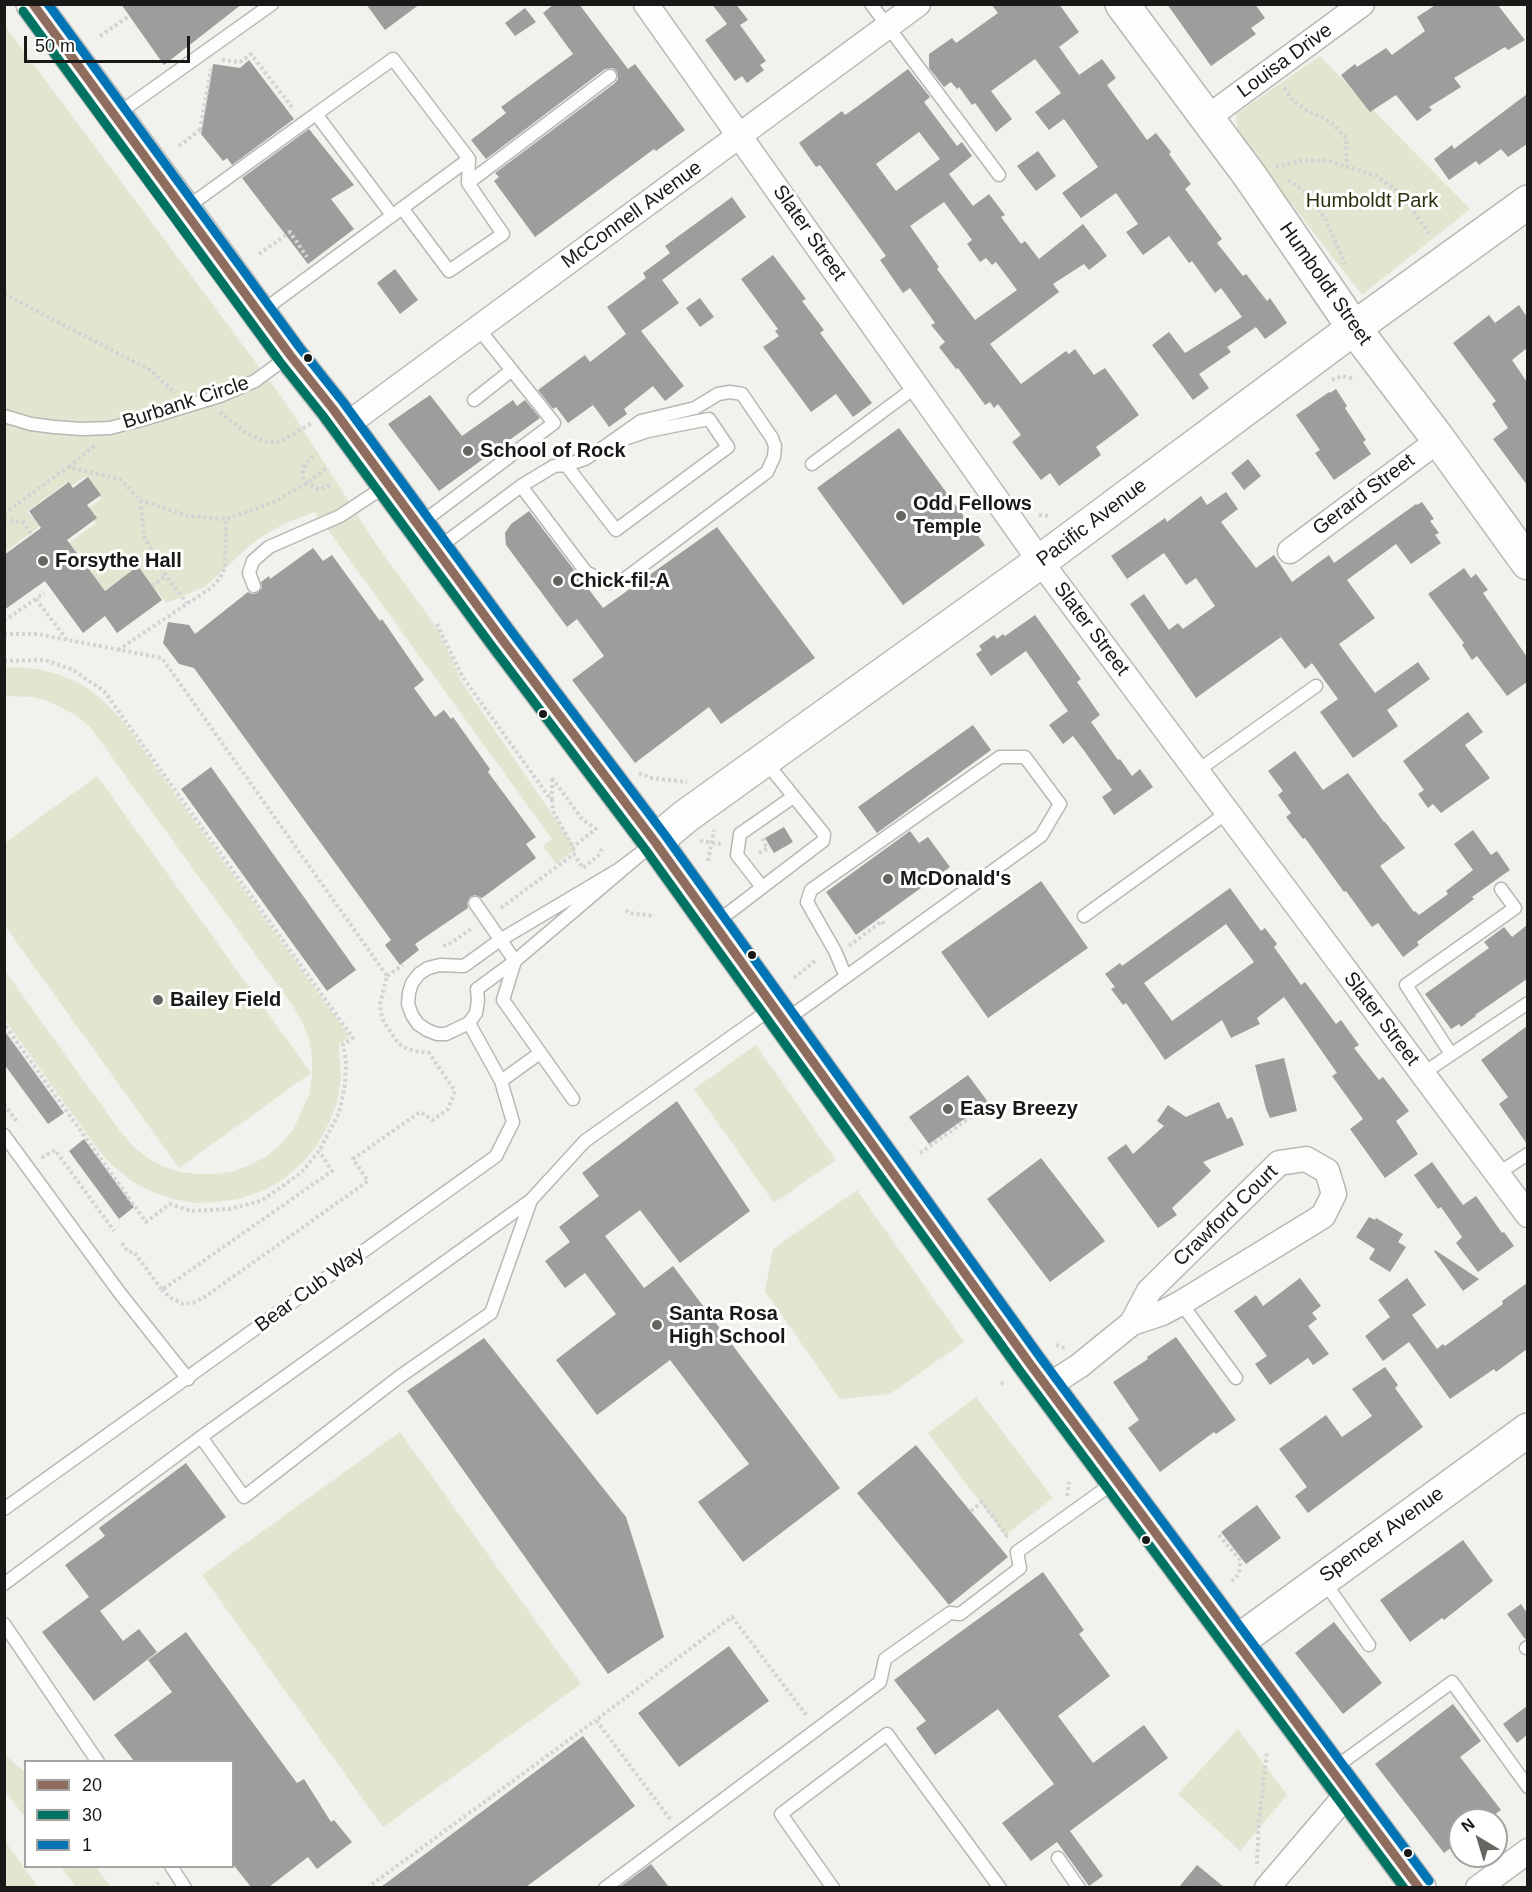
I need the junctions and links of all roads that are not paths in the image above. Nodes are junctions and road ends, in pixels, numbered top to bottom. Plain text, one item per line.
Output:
1 (33, 4) edge
2 (272, 4) edge
3 (646, 4) edge
4 (871, 4) edge
5 (918, 4) edge
6 (1122, 4) edge
7 (1362, 4) edge
8 (887, 27) junction
9 (610, 76) dead end
10 (316, 114) junction
11 (115, 116) junction
12 (1207, 118) junction
13 (740, 136) junction
14 (469, 159) junction
15 (999, 175) dead end
16 (468, 183) junction
17 (1527, 202) edge
18 (184, 209) junction
19 (397, 211) junction
20 (259, 313) junction
21 (478, 328) junction
22 (1354, 328) junction
23 (290, 355) junction
24 (512, 370) junction
25 (917, 386) junction
26 (474, 400) dead end
27 (4, 416) edge
28 (339, 417) junction
29 (1439, 440) junction
30 (607, 445) junction
31 (812, 464) dead end
32 (566, 465) junction
33 (388, 484) junction
34 (521, 486) junction
35 (428, 537) junction
36 (1290, 551) dead end
37 (1040, 561) junction
38 (1527, 563) edge
39 (254, 586) dead end
40 (1316, 686) dead end
41 (764, 760) junction
42 (1197, 771) junction
43 (793, 797) junction
44 (1228, 812) junction
45 (655, 842) junction
46 (762, 887) junction
47 (1501, 889) dead end
48 (475, 903) dead end
49 (1084, 916) dead end
50 (713, 924) junction
51 (501, 940) junction
52 (515, 961) junction
53 (846, 977) junction
54 (1527, 1003) edge
55 (778, 1015) junction
56 (469, 1023) junction
57 (540, 1053) junction
58 (1451, 1054) junction
59 (1422, 1074) junction
60 (501, 1081) junction
61 (573, 1099) dead end
62 (4, 1135) edge
63 (1527, 1154) edge
64 (1497, 1174) junction
65 (531, 1200) junction
66 (1527, 1215) edge
67 (1181, 1303) junction
68 (1132, 1323) junction
69 (1236, 1378) dead end
70 (188, 1379) junction
71 (1048, 1386) junction
72 (1527, 1430) edge
73 (201, 1437) junction
74 (1117, 1480) junction
75 (4, 1509) edge
76 (1322, 1579) junction
77 (4, 1584) edge
78 (4, 1624) edge
79 (1237, 1642) junction
80 (1369, 1645) dead end
81 (97, 1760) edge
82 (1340, 1782) junction
83 (1527, 1787) edge
84 (1527, 1851) edge
85 (1058, 1858) dead end
86 (172, 1868) edge
87 (186, 1887) edge
88 (605, 1887) edge
89 (833, 1887) edge
90 (1000, 1887) edge
91 (1079, 1887) edge
92 (1267, 1887) edge
93 (1419, 1887) edge
94 (1478, 1887) edge

1 - 11 main road
2 - 11 lane
3 - 13 street, Slater Street
4 - 8 lane
5 - 8 street, McConnell Avenue
6 - 12 main road, Humboldt Street
7 - 12 street, Louisa Drive
8 - 13 street, McConnell Avenue
8 - 15 lane
9 - 16 lane
10 - 14 lane
10 - 18 lane
10 - 19 lane
11 - 18 main road
12 - 22 main road, Humboldt Street
13 - 21 street, McConnell Avenue
13 - 25 street, Slater Street
14 - 16 lane
14 - 19 lane
16 - 19 lane
17 - 22 main road, Pacific Avenue
18 - 20 main road
19 - 20 lane
20 - 23 main road
21 - 24 lane
21 - 28 street, McConnell Avenue
22 - 29 main road, Humboldt Street
22 - 37 main road, Pacific Avenue
23 - 27 lane, Burbank Circle
23 - 28 main road
24 - 26 lane
24 - 35 lane
25 - 31 lane
25 - 37 street, Slater Street
28 - 33 main road
29 - 36 street, Gerard Street
29 - 38 main road, Humboldt Street
30 - 32 lane
30 - 32 lane
30 - 34 lane
32 - 34 lane
33 - 35 main road
33 - 39 lane
34 - 35 lane
35 - 45 main road
37 - 41 main road, Pacific Avenue
37 - 42 street, Slater Street
40 - 42 lane
41 - 43 lane
41 - 45 main road, Pacific Avenue
42 - 44 street, Slater Street
43 - 46 lane
43 - 46 lane
44 - 49 lane
44 - 59 street, Slater Street
45 - 50 main road
45 - 51 lane
45 - 52 lane
46 - 50 lane
47 - 58 lane
48 - 51 lane
50 - 55 main road
51 - 52 lane
51 - 56 lane
52 - 56 lane
52 - 57 lane
53 - 53 lane
53 - 55 lane
54 - 58 lane
55 - 65 lane
55 - 71 main road
56 - 60 lane, Bear Cub Way
57 - 60 lane
57 - 61 lane
58 - 59 lane
59 - 64 street, Slater Street
60 - 70 lane, Bear Cub Way
62 - 70 lane
63 - 64 lane
64 - 66 street, Slater Street
65 - 73 lane
65 - 73 lane
67 - 68 street, Crawford Court
67 - 68 street, Crawford Court
67 - 69 lane
68 - 71 street, Crawford Court
70 - 75 lane, Bear Cub Way
71 - 74 main road
72 - 76 main road, Spencer Avenue
73 - 77 lane
74 - 79 main road
74 - 88 lane
76 - 79 main road, Spencer Avenue
76 - 80 lane
78 - 81 lane
79 - 82 main road
82 - 83 lane
82 - 92 street
82 - 93 main road
84 - 94 street
85 - 91 lane
86 - 87 lane
89 - 90 lane

